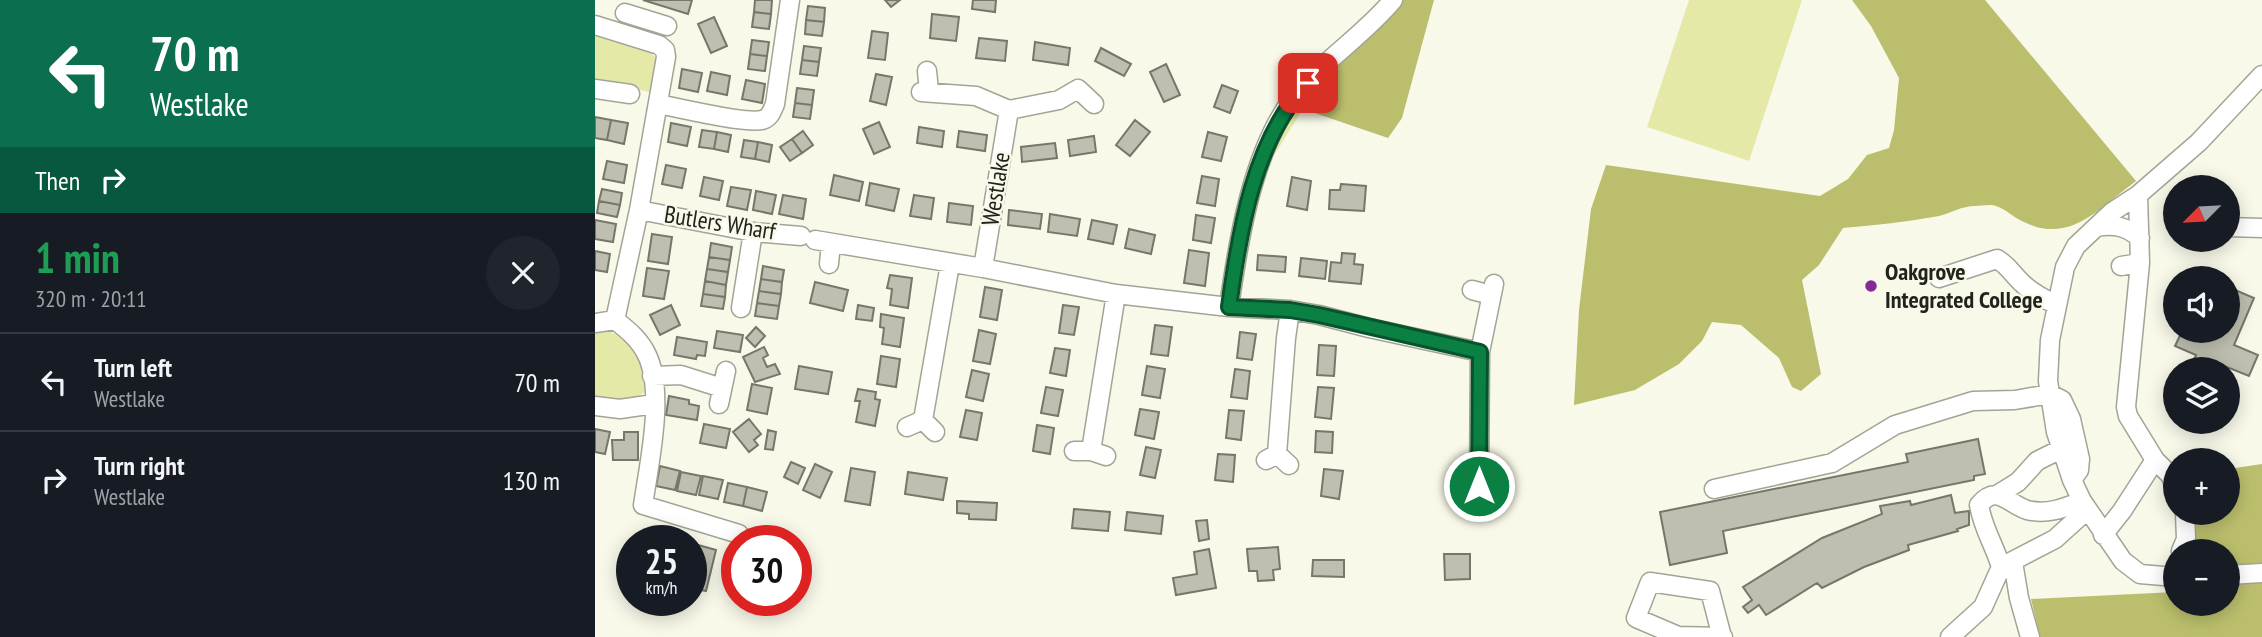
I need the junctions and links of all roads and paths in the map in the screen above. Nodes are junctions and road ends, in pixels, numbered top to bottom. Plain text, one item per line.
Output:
1 (790, 0) edge
2 (1393, 0) edge
3 (625, 13) dead end
4 (646, 20) junction
5 (595, 25) edge
6 (667, 26) dead end
7 (640, 39) junction
8 (927, 71) dead end
9 (2262, 75) edge
10 (595, 89) edge
11 (630, 94) dead end
12 (659, 104) junction
13 (1094, 104) dead end
14 (1009, 110) junction
15 (2141, 193) junction
16 (639, 210) junction
17 (2096, 227) junction
18 (2240, 227) edge
19 (2262, 228) edge
20 (753, 232) junction
21 (2140, 238) junction
22 (815, 239) junction
23 (2076, 246) junction
24 (2088, 262) dead end
25 (2140, 263) junction
26 (829, 264) dead end
27 (950, 264) junction
28 (2121, 266) dead end
29 (983, 268) junction
30 (1939, 278) dead end
31 (1472, 290) dead end
32 (1116, 294) junction
33 (2057, 305) junction
34 (1229, 307) junction
35 (741, 308) dead end
36 (1290, 310) junction
37 (615, 320) junction
38 (595, 323) edge
39 (1481, 345) junction
40 (652, 376) junction
41 (723, 388) dead end
42 (2050, 394) junction
43 (655, 404) junction
44 (595, 406) edge
45 (922, 426) dead end
46 (2061, 449) junction
47 (1090, 453) dead end
48 (1277, 460) dead end
49 (2155, 460) junction
50 (2163, 470) edge
51 (2072, 480) junction
52 (1714, 489) dead end
53 (1480, 493) dead end
54 (1997, 495) junction
55 (2084, 505) junction
56 (721, 529) edge
57 (2103, 535) junction
58 (2007, 565) junction
59 (2163, 568) edge
60 (2262, 573) edge
61 (2156, 574) junction
62 (2240, 574) edge
63 (2163, 577) edge
64 (1722, 637) edge
65 (1950, 637) edge
66 (2030, 637) edge

1 - 12 street
2 - 34 street
3 - 4 street
4 - 6 street
4 - 7 street
5 - 7 street, Butlers Wharf
7 - 12 street, Butlers Wharf
8 - 14 street
9 - 15 street
10 - 11 street
12 - 16 street, Butlers Wharf
13 - 14 street
14 - 29 street, Westlake
15 - 17 street
15 - 21 street
16 - 20 street, Butlers Wharf
16 - 37 street, Butlers Wharf
17 - 21 street
17 - 23 street
18 - 19 street
20 - 22 street, Butlers Wharf
20 - 35 street
21 - 25 street
22 - 26 street
22 - 27 street
23 - 24 street
23 - 33 street
25 - 28 street
25 - 49 street
27 - 29 street
27 - 45 street
29 - 32 street
30 - 33 street
31 - 39 street
32 - 34 street
32 - 47 street
33 - 42 street
34 - 36 street
36 - 39 street
36 - 48 street
37 - 38 street
37 - 40 street
39 - 53 street
40 - 41 street
40 - 43 street
42 - 46 street
42 - 51 street
42 - 52 street
43 - 44 street
43 - 56 street
46 - 51 street
46 - 54 street
49 - 50 street
49 - 57 street
51 - 55 street
54 - 55 street
54 - 58 street
55 - 57 street
55 - 58 street
57 - 61 street
58 - 65 street
58 - 66 street
59 - 61 street
60 - 62 street
61 - 63 street
64 - 64 street

